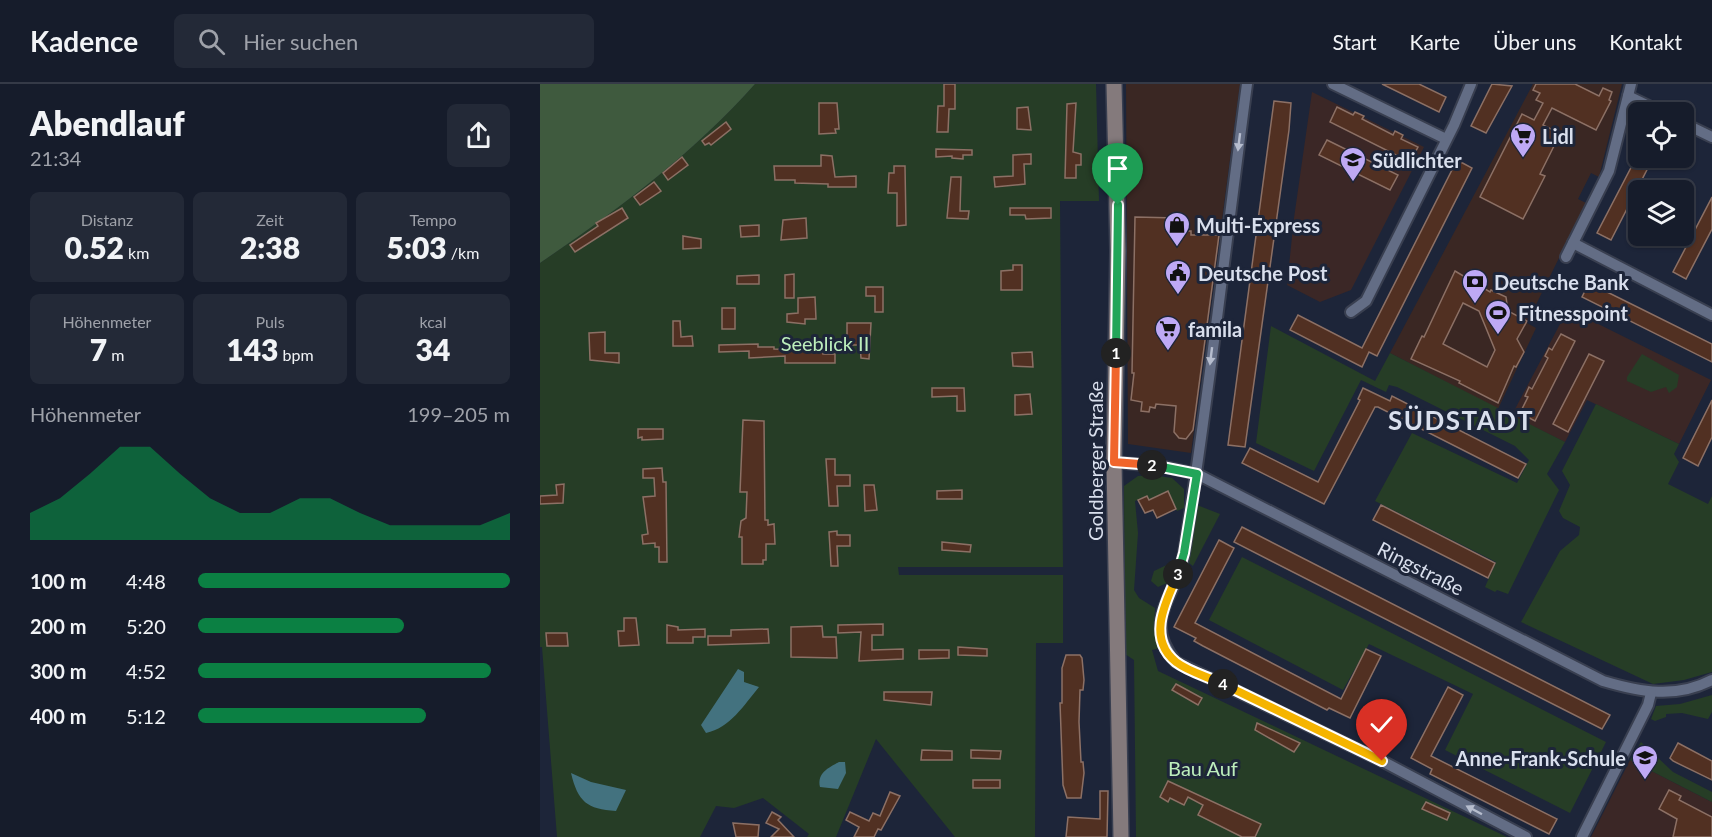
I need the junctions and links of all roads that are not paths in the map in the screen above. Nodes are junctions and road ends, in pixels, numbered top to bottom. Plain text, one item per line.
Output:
1 (1114, 84) edge
2 (1247, 84) edge
3 (1333, 84) edge
4 (1471, 84) edge
5 (1630, 84) edge
6 (1628, 96) junction
7 (1640, 102) edge
8 (1694, 128) edge
9 (1712, 137) edge
10 (1446, 139) junction
11 (1573, 243) junction
12 (1566, 257) dead end
13 (1351, 312) dead end
14 (1712, 315) edge
15 (1114, 462) junction
16 (1197, 474) junction
17 (1712, 680) edge
18 (1651, 693) junction
19 (1122, 837) edge
20 (1526, 837) edge
21 (1582, 837) edge

1 - 15 main road, Goldberger Straße
2 -> 16 street
3 - 10 street
4 - 10 street
5 - 6 street
6 - 7 street
6 - 11 street
8 - 9 street
10 - 13 street
11 - 12 street
11 - 14 street
15 - 16 street, Ringstraße
15 - 19 main road, Goldberger Straße
16 - 18 street, Ringstraße
20 -> 16 street
17 - 18 street, Ringstraße
18 - 21 street

